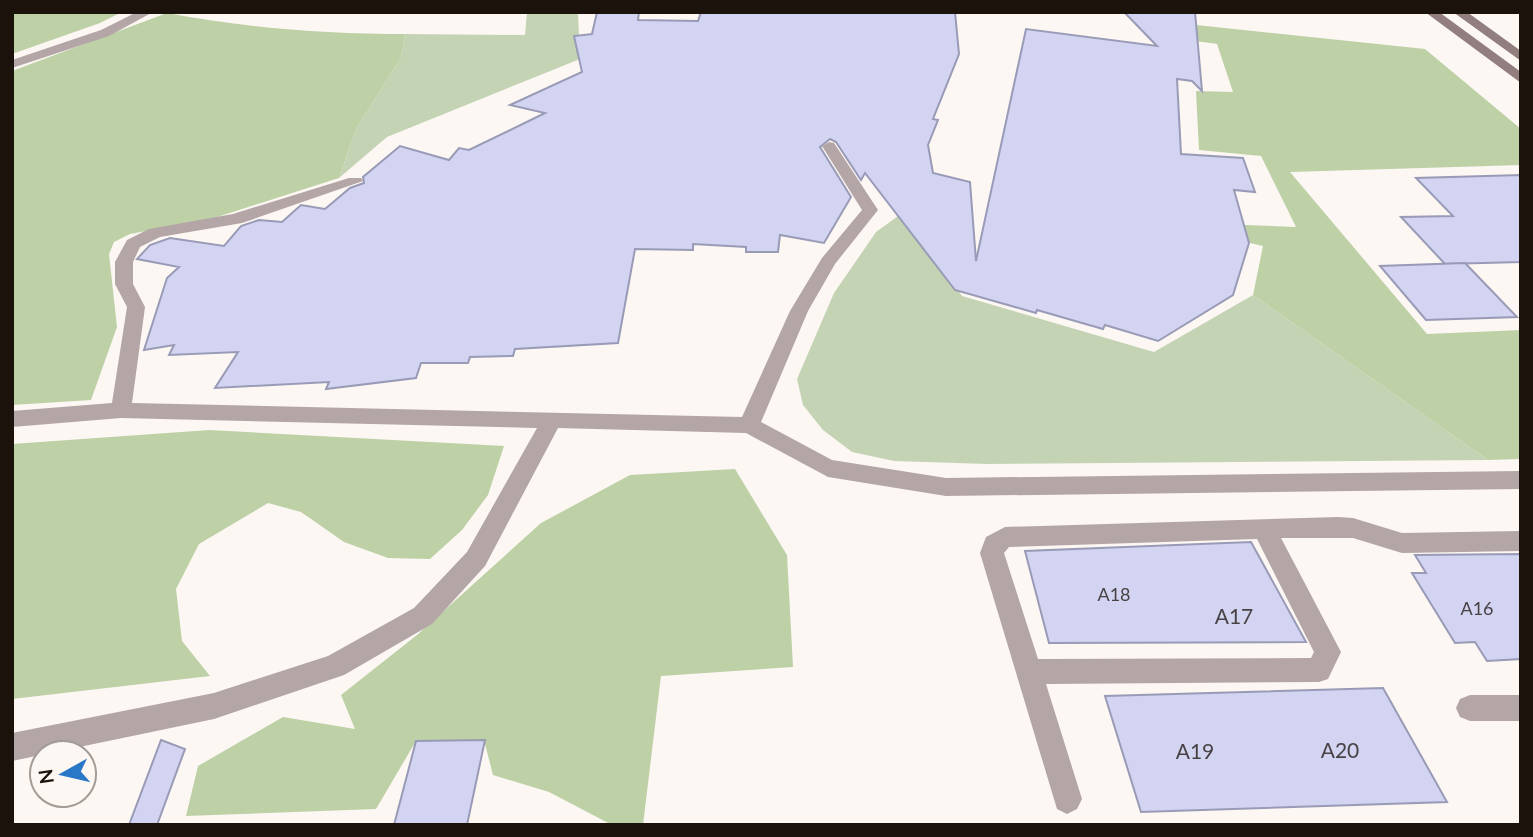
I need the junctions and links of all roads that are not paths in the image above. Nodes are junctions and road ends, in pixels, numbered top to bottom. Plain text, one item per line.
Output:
1 (147, 12) edge
2 (1431, 12) edge
3 (1459, 12) edge
4 (1521, 57) edge
5 (12, 64) edge
6 (1521, 79) edge
7 (830, 146) dead end
8 (355, 181) dead end
9 (121, 410) junction
10 (12, 419) edge
11 (552, 420) junction
12 (749, 425) junction
13 (1521, 480) edge
14 (1265, 531) junction
15 (1521, 541) edge
16 (1029, 672) junction
17 (1470, 708) dead end
18 (1521, 708) edge
19 (12, 747) edge
20 (1067, 799) dead end

1 - 5 street
2 - 6 main road
3 - 4 main road
7 - 12 street
8 - 9 street
9 - 10 street
9 - 11 street
11 - 12 street
11 - 19 street
12 - 13 street
14 - 15 street
14 - 16 street
14 - 16 street
16 - 20 street
17 - 18 street

